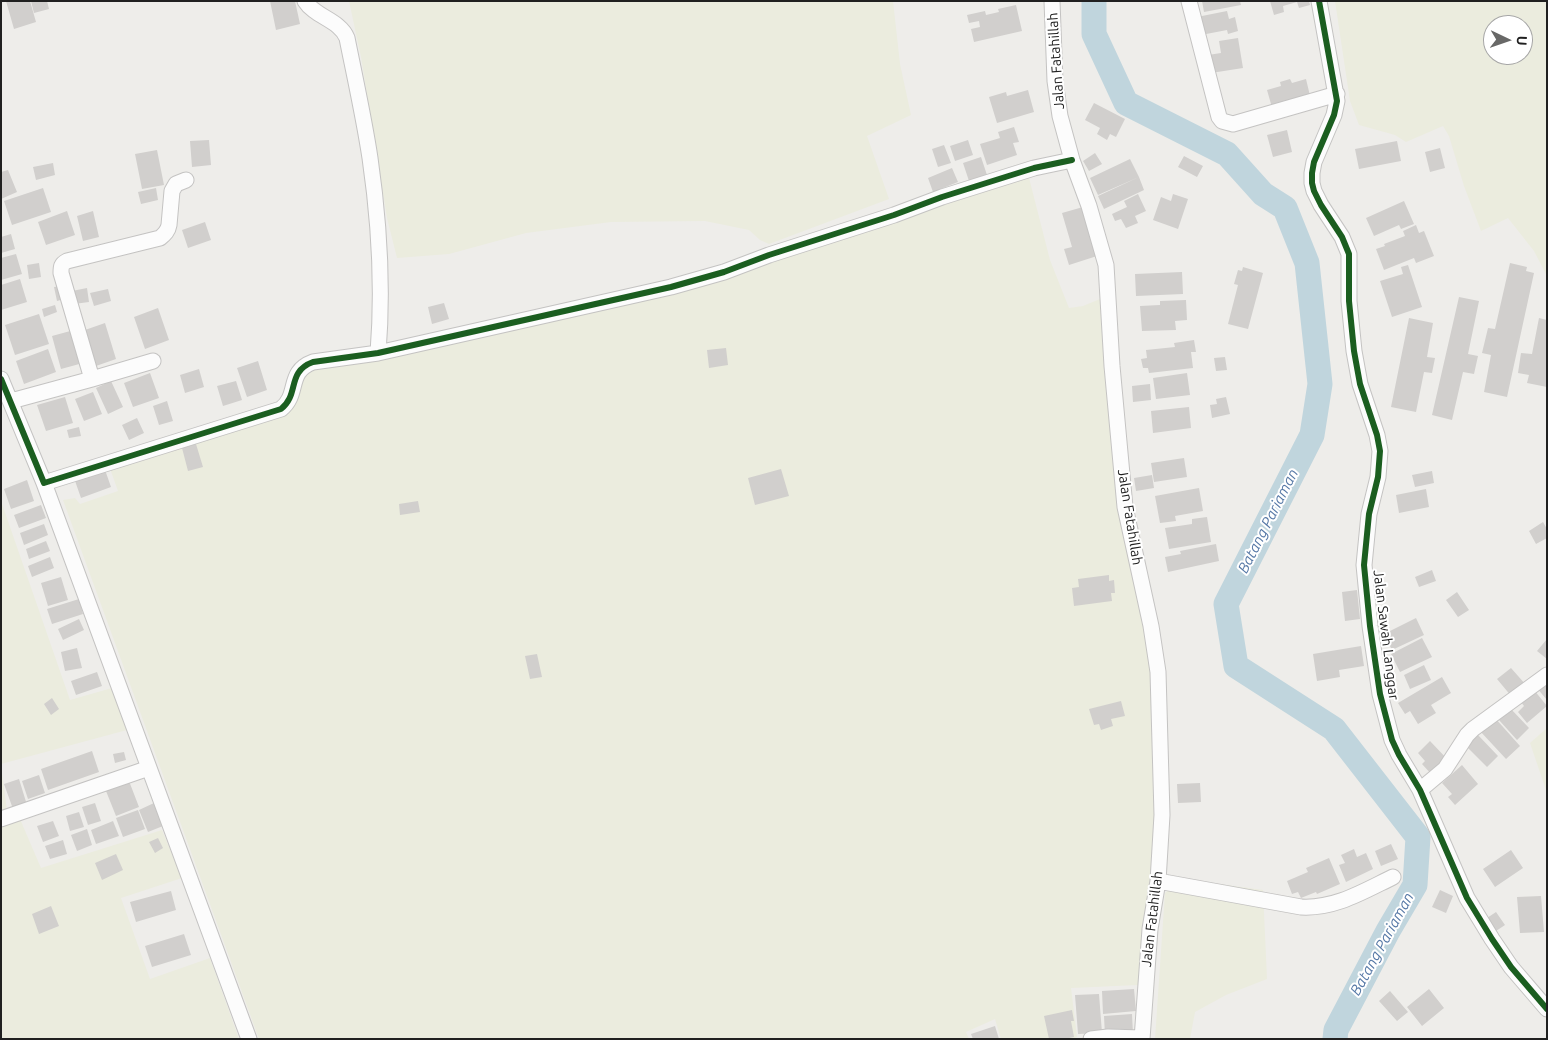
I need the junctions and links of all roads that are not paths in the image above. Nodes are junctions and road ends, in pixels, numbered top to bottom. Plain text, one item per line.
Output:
1 (305, 1) edge
2 (1052, 1) edge
3 (1189, 1) edge
4 (1319, 1) edge
5 (1337, 94) junction
6 (1072, 160) junction
7 (186, 180) dead end
8 (378, 353) junction
9 (153, 361) dead end
10 (1, 379) edge
11 (92, 379) junction
12 (10, 401) junction
13 (44, 483) junction
14 (1547, 675) edge
15 (149, 768) junction
16 (1420, 790) junction
17 (1, 820) edge
18 (1393, 877) dead end
19 (1158, 881) junction
20 (1547, 1009) edge
21 (1142, 1038) edge
22 (249, 1039) edge
23 (1092, 1039) edge

1 - 8 street
2 - 6 street, Jalan Fatahillah
3 - 5 street
4 - 5 street, Jalan Sawah Langgar
5 - 16 street, Jalan Sawah Langgar
6 - 8 street
6 - 19 street, Jalan Fatahillah
7 - 11 street
8 - 13 street
9 - 11 street
10 - 12 street
11 - 12 street
12 - 13 street
13 - 15 street
14 - 16 street
15 - 17 street
15 - 22 street
16 - 20 street, Jalan Sawah Langgar
18 - 19 street
19 - 21 street, Jalan Fatahillah
21 - 23 street

